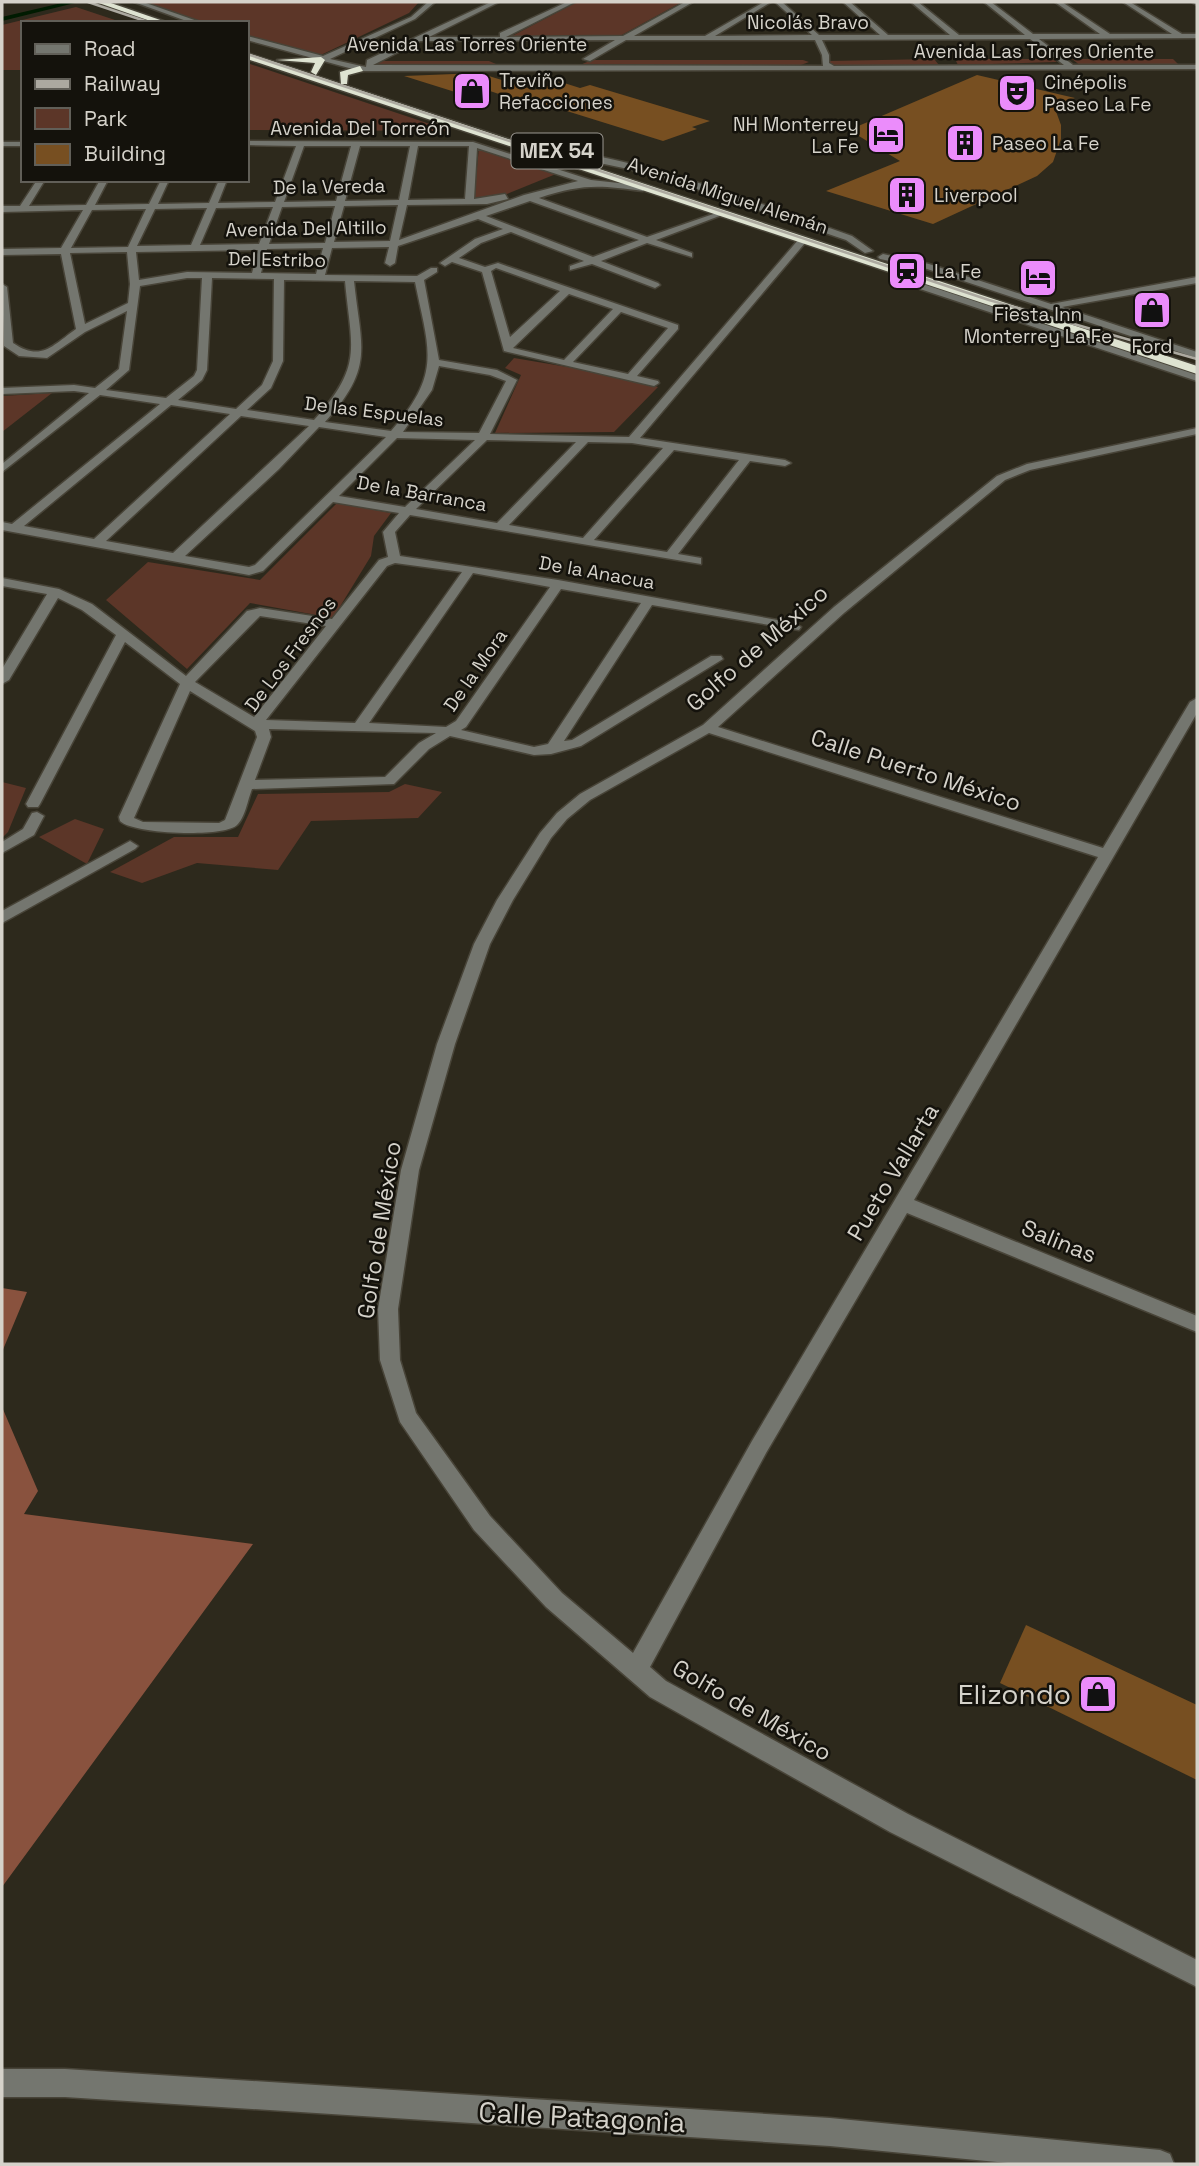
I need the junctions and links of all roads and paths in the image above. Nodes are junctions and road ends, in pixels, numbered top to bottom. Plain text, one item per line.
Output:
1 (100, 2) edge
2 (137, 2) edge
3 (432, 2) edge
4 (496, 2) edge
5 (572, 2) edge
6 (690, 2) edge
7 (768, 2) edge
8 (778, 2) edge
9 (846, 2) edge
10 (914, 2) edge
11 (987, 2) edge
12 (1058, 2) edge
13 (1126, 2) edge
14 (89, 4) dead end
15 (140, 21) edge
16 (159, 21) edge
17 (194, 21) edge
18 (1180, 36) junction
19 (1197, 36) edge
20 (886, 37) junction
21 (957, 37) junction
22 (1034, 37) junction
23 (1109, 37) junction
24 (248, 38) edge
25 (497, 38) junction
26 (624, 38) junction
27 (706, 38) junction
28 (817, 38) junction
29 (419, 39) junction
30 (248, 49) edge
31 (248, 56) edge
32 (1197, 57) edge
33 (809, 58) junction
34 (826, 58) junction
35 (946, 58) junction
36 (1062, 58) junction
37 (587, 59) junction
38 (281, 60) junction
39 (321, 60) junction
40 (375, 60) junction
41 (490, 60) junction
42 (949, 67) junction
43 (1071, 67) junction
44 (1197, 67) edge
45 (804, 68) junction
46 (833, 68) junction
47 (360, 69) junction
48 (378, 69) junction
49 (488, 69) junction
50 (316, 72) junction
51 (344, 82) junction
52 (482, 135) junction
53 (301, 143) junction
54 (415, 143) junction
55 (2, 144) edge
56 (21, 144) edge
57 (248, 144) edge
58 (356, 144) junction
59 (473, 144) junction
60 (555, 151) junction
61 (534, 163) junction
62 (568, 175) junction
63 (40, 182) edge
64 (103, 182) edge
65 (164, 182) edge
66 (222, 182) edge
67 (589, 182) junction
68 (689, 185) junction
69 (643, 188) junction
70 (518, 193) junction
71 (528, 197) junction
72 (697, 197) junction
73 (469, 201) junction
74 (405, 202) junction
75 (341, 203) junction
76 (277, 204) junction
77 (212, 205) junction
78 (154, 206) junction
79 (89, 208) junction
80 (2, 209) edge
81 (23, 209) junction
82 (719, 213) junction
83 (478, 216) junction
84 (511, 229) junction
85 (649, 240) junction
86 (802, 242) junction
87 (396, 244) junction
88 (328, 245) junction
89 (195, 247) junction
90 (262, 247) junction
91 (131, 249) junction
92 (65, 250) junction
93 (868, 251) junction
94 (2, 252) edge
95 (456, 255) junction
96 (689, 255) dead end
97 (883, 257) junction
98 (594, 261) junction
99 (491, 267) junction
100 (573, 268) dead end
101 (207, 275) junction
102 (256, 275) junction
103 (279, 276) junction
104 (911, 276) junction
105 (320, 277) junction
106 (349, 277) junction
107 (384, 278) junction
108 (419, 279) junction
109 (1197, 280) edge
110 (135, 284) junction
111 (655, 285) dead end
112 (2, 286) edge
113 (566, 290) junction
114 (131, 305) junction
115 (1051, 306) junction
116 (620, 307) junction
117 (81, 330) junction
118 (507, 345) junction
119 (1153, 352) junction
120 (1197, 355) edge
121 (43, 356) junction
122 (435, 362) junction
123 (568, 362) junction
124 (1197, 362) edge
125 (43, 368) dead end
126 (1197, 370) edge
127 (632, 376) junction
128 (1197, 379) edge
129 (654, 383) dead end
130 (2, 391) edge
131 (100, 391) junction
132 (171, 402) junction
133 (242, 411) junction
134 (318, 423) junction
135 (1197, 431) edge
136 (394, 435) junction
137 (482, 439) junction
138 (584, 440) junction
139 (632, 440) junction
140 (671, 446) junction
141 (747, 457) junction
142 (785, 463) dead end
143 (2, 470) edge
144 (333, 498) junction
145 (409, 511) junction
146 (501, 526) junction
147 (7, 528) edge
148 (586, 541) junction
149 (96, 544) junction
150 (670, 556) junction
151 (174, 559) junction
152 (394, 559) junction
153 (697, 561) dead end
154 (470, 569) junction
155 (2, 583) edge
156 (558, 584) junction
157 (55, 592) junction
158 (649, 601) junction
159 (337, 624) junction
160 (794, 626) dead end
161 (123, 634) junction
162 (716, 659) dead end
163 (2, 680) edge
164 (187, 683) junction
165 (1197, 702) edge
166 (256, 724) junction
167 (360, 726) junction
168 (708, 728) junction
169 (452, 732) junction
170 (551, 750) junction
171 (248, 785) junction
172 (130, 846) dead end
173 (2, 848) edge
174 (1109, 855) junction
175 (2, 918) edge
176 (902, 1203) junction
177 (1197, 1324) edge
178 (636, 1670) junction
179 (1197, 1974) edge
180 (2, 2083) edge
181 (1160, 2164) edge

1 - 16 highway
2 - 17 street
3 - 39 street
4 - 29 street
5 - 25 street
6 - 26 street
7 - 27 street
8 - 28 street
9 - 20 street
10 - 21 street
11 - 22 street
12 - 23 street
13 - 18 street
14 - 15 highway
18 - 19 street, Nicolás Bravo
18 - 23 street, Nicolás Bravo
20 - 21 street, Nicolás Bravo
20 - 28 street, Nicolás Bravo
21 - 22 street, Nicolás Bravo
22 - 23 street, Nicolás Bravo
22 - 36 street
24 - 39 street
25 - 26 street, Nicolás Bravo
25 - 29 street, Nicolás Bravo
26 - 27 street, Nicolás Bravo
26 - 37 street
27 - 28 street, Nicolás Bravo
28 - 34 street
29 - 40 street
30 - 38 highway, Avenida Miguel Alemán / MEX 54
31 - 52 highway, Avenida Miguel Alemán / MEX 54
32 - 36 street, Avenida Las Torres Oriente
33 - 34 street, Avenida Las Torres Oriente
33 - 37 street, Avenida Las Torres Oriente
33 - 45 street
34 - 35 street, Avenida Las Torres Oriente
34 - 46 street
35 - 36 street, Avenida Las Torres Oriente
35 - 42 street
36 - 43 street
37 - 41 street, Avenida Las Torres Oriente
38 - 39 highway
38 - 50 highway, Avenida Miguel Alemán / MEX 54
39 - 40 street, Avenida Las Torres Oriente
39 - 47 street, Avenida Las Torres Oriente
39 - 50 highway
40 - 41 street, Avenida Las Torres Oriente
40 - 48 street
41 - 49 street
42 - 43 street, Avenida Las Torres Oriente
42 - 46 street, Avenida Las Torres Oriente
43 - 44 street, Avenida Las Torres Oriente
45 - 46 street, Avenida Las Torres Oriente
45 - 49 street, Avenida Las Torres Oriente
47 - 48 street, Avenida Las Torres Oriente
47 - 51 highway
48 - 49 street, Avenida Las Torres Oriente
50 - 51 highway, Avenida Miguel Alemán / MEX 54
51 - 60 highway, Avenida Miguel Alemán / MEX 54
52 - 61 highway
52 - 69 highway, Avenida Miguel Alemán / MEX 54
53 - 57 street, Avenida Del Torreón
53 - 58 street, Avenida Del Torreón
53 - 76 street
54 - 58 street, Avenida Del Torreón
54 - 59 street, Avenida Del Torreón
54 - 74 street
55 - 56 street
58 - 75 street
59 - 61 street, Avenida Del Torreón
59 - 73 street
60 - 68 street
60 - 72 highway, Avenida Miguel Alemán / MEX 54
61 - 62 street, Avenida Del Torreón
62 - 67 street, Avenida Del Torreón
62 - 70 street, De la Vereda
63 - 81 street
64 - 79 street
65 - 78 street
66 - 77 street
67 - 69 street, Avenida Del Altillo
67 - 71 street, Avenida Del Altillo
68 - 72 highway
68 - 93 street
69 - 82 highway, Avenida Miguel Alemán / MEX 54
70 - 71 street
70 - 73 street, De la Vereda
71 - 83 street, Avenida Del Altillo
71 - 85 street
72 - 93 highway, Avenida Miguel Alemán / MEX 54
73 - 74 street, De la Vereda
73 - 83 street
74 - 75 street, De la Vereda
74 - 87 street
75 - 76 street, De la Vereda
75 - 88 street
76 - 77 street, De la Vereda
76 - 90 street
77 - 78 street, De la Vereda
77 - 89 street
78 - 79 street, De la Vereda
78 - 91 street
79 - 81 street, De la Vereda
79 - 92 street
80 - 81 street, De la Vereda
82 - 85 street
82 - 86 highway, Avenida Miguel Alemán / MEX 54
83 - 84 street
83 - 87 street, Avenida Del Altillo
84 - 95 street
84 - 98 street
85 - 96 street
85 - 98 street
86 - 104 highway, Avenida Miguel Alemán / MEX 54
86 - 139 street
87 - 88 street, Avenida Del Altillo
87 - 107 street
88 - 90 street, Avenida Del Altillo
88 - 105 street
89 - 90 street, Avenida Del Altillo
89 - 91 street, Avenida Del Altillo
90 - 102 street
91 - 92 street, Avenida Del Altillo
91 - 110 street
92 - 94 street, Avenida Del Altillo
92 - 117 street
93 - 97 highway, Avenida Miguel Alemán / MEX 54
95 - 99 street
95 - 108 street
97 - 115 street
97 - 119 highway, Avenida Miguel Alemán / MEX 54
98 - 100 street
98 - 111 street
99 - 113 street
99 - 118 street
101 - 102 street, Del Estribo
101 - 110 street, Del Estribo
101 - 132 street
102 - 103 street, Del Estribo
103 - 105 street, Del Estribo
103 - 133 street
104 - 119 highway, Avenida Miguel Alemán / MEX 54
104 - 128 street
105 - 106 street, Del Estribo
106 - 107 street, Del Estribo
106 - 134 street
107 - 108 street, Del Estribo
108 - 122 street
109 - 115 street
110 - 114 street
112 - 121 street
113 - 116 street
113 - 118 street
114 - 117 street
114 - 131 street
115 - 120 street
116 - 123 street
116 - 127 street
117 - 121 street
118 - 123 street
119 - 124 highway, Avenida Miguel Alemán / MEX 54
119 - 126 highway, Avenida Miguel Alemán / MEX 54
121 - 125 street
122 - 136 street
122 - 137 street
123 - 127 street
127 - 129 street
130 - 131 street, De las Espuelas
131 - 132 street, De las Espuelas
131 - 143 street
132 - 133 street, De las Espuelas
132 - 147 street
133 - 134 street, De las Espuelas
133 - 149 street
134 - 136 street, De las Espuelas
134 - 151 street
135 - 168 street, Golfo de México
136 - 137 street, De las Espuelas
136 - 144 street
137 - 138 street, De las Espuelas
137 - 145 street
138 - 139 street, De las Espuelas
138 - 146 street
139 - 140 street, De las Espuelas
140 - 141 street, De las Espuelas
140 - 148 street
141 - 142 street, De las Espuelas
141 - 150 street
144 - 145 street, De la Barranca
144 - 151 street, De la Barranca
145 - 146 street, De la Barranca
145 - 152 street
146 - 148 street, De la Barranca
147 - 149 street, De la Barranca
148 - 150 street, De la Barranca
149 - 151 street, De la Barranca
150 - 153 street, De la Barranca
152 - 154 street, De la Anacua
152 - 159 street, De Los Fresnos
154 - 156 street, De la Anacua
154 - 167 street
155 - 157 street
156 - 158 street, De la Anacua
156 - 169 street, De la Mora
157 - 161 street
157 - 163 street
158 - 160 street, De la Anacua
158 - 170 street
159 - 164 street
159 - 166 street, De Los Fresnos
161 - 164 street
161 - 173 street
162 - 170 street
164 - 166 street
164 - 171 street, De Los Fresnos
165 - 174 street, Pueto Vallarta
166 - 167 street
166 - 171 street, De Los Fresnos
167 - 169 street
168 - 174 street, Calle Puerto México
168 - 178 street, Golfo de México
169 - 170 street
169 - 171 street, De la Mora
172 - 175 street
174 - 176 street, Pueto Vallarta
176 - 177 street, Salinas
176 - 178 street, Pueto Vallarta
178 - 179 street, Golfo de México
180 - 181 street, Calle Patagonia

